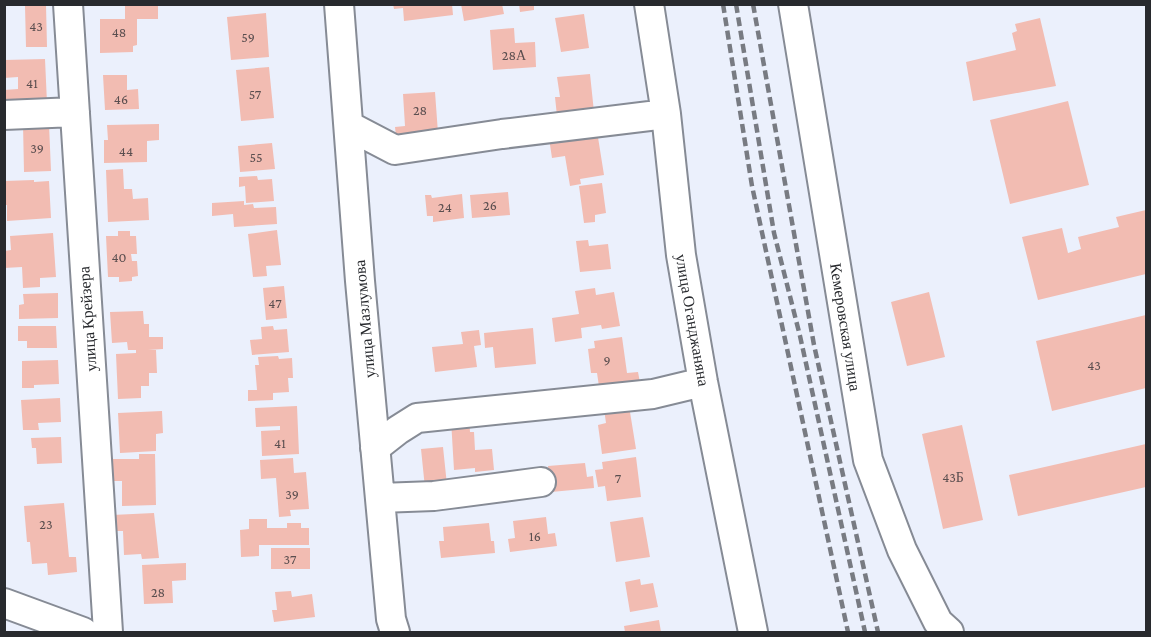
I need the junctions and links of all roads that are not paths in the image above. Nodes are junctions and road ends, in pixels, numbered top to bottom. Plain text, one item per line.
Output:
1 (68, 4) edge
2 (339, 4) edge
3 (649, 4) edge
4 (794, 5) edge
5 (75, 112) junction
6 (666, 114) junction
7 (4, 115) edge
8 (349, 126) junction
9 (703, 382) junction
10 (375, 448) junction
11 (541, 482) dead end
12 (380, 498) junction
13 (4, 603) edge
14 (83, 633) edge
15 (108, 633) edge
16 (395, 633) edge
17 (753, 633) edge
18 (949, 633) edge

1 - 5 street, улица Крейзера
2 - 8 street, улица Мазлумова
3 - 6 street, улица Оганджаняна
4 - 18 street, Кемеровская улица
5 - 7 street
5 - 15 street, улица Крейзера
6 - 8 street
6 - 9 street, улица Оганджаняна
8 - 10 street, улица Мазлумова
9 - 10 street
9 - 17 street, улица Оганджаняна
10 - 12 street, улица Мазлумова
11 - 12 street
12 - 16 street, улица Мазлумова
13 - 14 street

